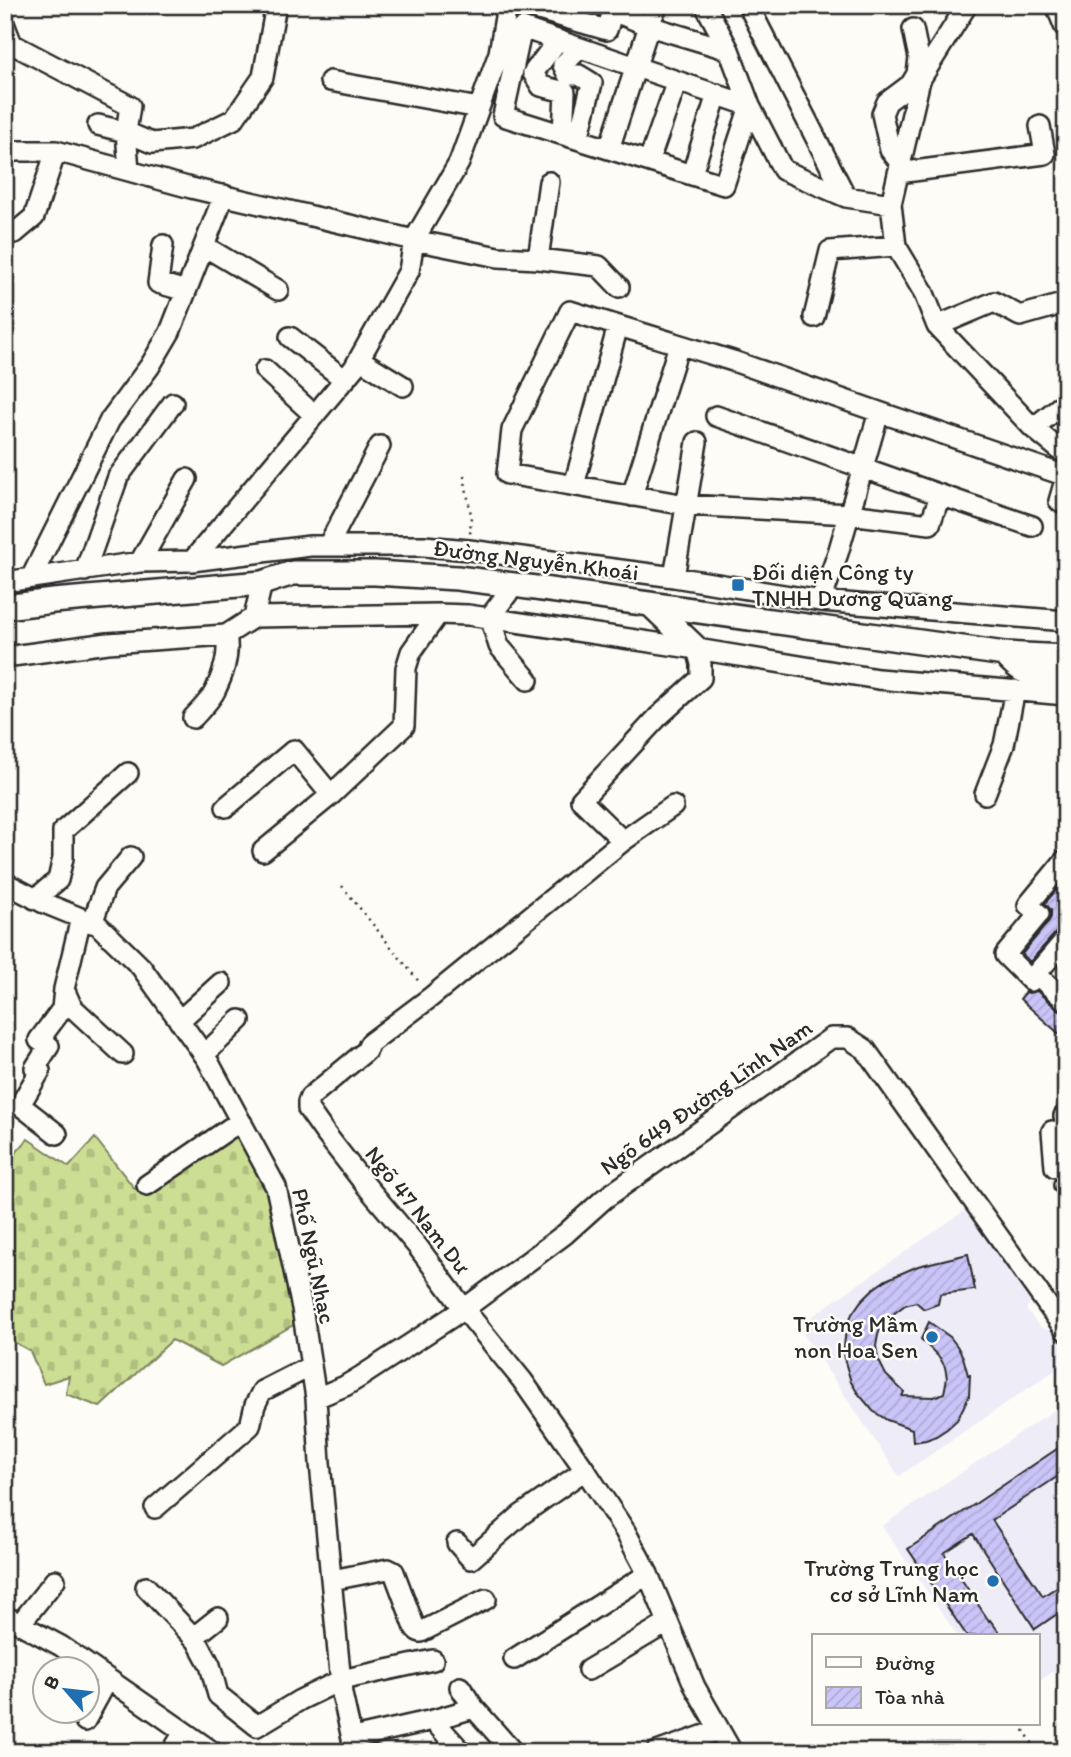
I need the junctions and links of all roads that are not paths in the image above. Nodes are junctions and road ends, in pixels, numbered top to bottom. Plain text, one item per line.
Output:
1 (276, 5) edge
2 (507, 5) edge
3 (657, 5) edge
4 (705, 5) edge
5 (748, 5) edge
6 (967, 5) edge
7 (1058, 5) edge
8 (528, 6) edge
9 (1066, 25) edge
10 (5, 26) edge
11 (649, 26) junction
12 (522, 27) junction
13 (913, 29) dead end
14 (558, 40) junction
15 (580, 48) junction
16 (729, 50) junction
17 (635, 66) junction
18 (330, 81) dead end
19 (677, 81) junction
20 (718, 94) junction
21 (750, 106) junction
22 (479, 108) junction
23 (97, 125) dead end
24 (1040, 126) dead end
25 (126, 132) junction
26 (570, 137) junction
27 (609, 149) junction
28 (5, 151) edge
29 (55, 151) junction
30 (649, 161) junction
31 (900, 168) junction
32 (129, 170) junction
33 (692, 174) junction
34 (549, 182) dead end
35 (224, 195) junction
36 (846, 197) junction
37 (891, 204) junction
38 (15, 233) dead end
39 (414, 240) junction
40 (163, 245) dead end
41 (204, 246) junction
42 (895, 246) junction
43 (538, 259) junction
44 (619, 287) dead end
45 (278, 290) dead end
46 (186, 291) junction
47 (1066, 303) edge
48 (814, 317) dead end
49 (618, 326) junction
50 (937, 326) junction
51 (290, 337) dead end
52 (679, 345) junction
53 (359, 359) junction
54 (265, 370) dead end
55 (345, 380) junction
56 (403, 386) dead end
57 (1066, 402) edge
58 (173, 403) dead end
59 (879, 412) junction
60 (314, 415) junction
61 (716, 416) dead end
62 (1033, 428) junction
63 (696, 442) dead end
64 (380, 446) dead end
65 (1066, 455) edge
66 (863, 467) junction
67 (1066, 476) edge
68 (187, 479) dead end
69 (573, 485) junction
70 (632, 496) junction
71 (940, 496) junction
72 (1066, 504) edge
73 (686, 505) junction
74 (849, 514) junction
75 (1032, 526) dead end
76 (328, 546) junction
77 (192, 561) junction
78 (140, 562) junction
79 (85, 571) junction
80 (674, 577) junction
81 (31, 578) junction
82 (5, 582) edge
83 (262, 583) junction
84 (514, 585) junction
85 (821, 601) junction
86 (650, 604) junction
87 (5, 607) edge
88 (438, 614) junction
89 (254, 617) junction
90 (490, 617) junction
91 (1066, 621) edge
92 (226, 635) junction
93 (697, 649) junction
94 (1004, 654) junction
95 (5, 657) edge
96 (1066, 657) edge
97 (528, 680) dead end
98 (1066, 681) edge
99 (1015, 690) junction
100 (1066, 695) edge
101 (193, 718) dead end
102 (128, 773) dead end
103 (985, 794) dead end
104 (331, 795) junction
105 (673, 806) dead end
106 (226, 807) dead end
107 (623, 841) junction
108 (264, 851) dead end
109 (131, 857) dead end
110 (1066, 859) edge
111 (5, 883) edge
112 (36, 899) junction
113 (87, 920) junction
114 (1066, 939) edge
115 (1036, 974) junction
116 (221, 983) dead end
117 (64, 989) junction
118 (1066, 1001) edge
119 (240, 1020) dead end
120 (179, 1021) junction
121 (123, 1054) dead end
122 (204, 1055) junction
123 (1066, 1116) edge
124 (242, 1123) junction
125 (1059, 1131) edge
126 (57, 1135) dead end
127 (1065, 1179) edge
128 (147, 1185) dead end
129 (464, 1309) junction
130 (1066, 1331) edge
131 (311, 1366) junction
132 (316, 1398) junction
133 (585, 1470) junction
134 (155, 1508) dead end
135 (457, 1543) dead end
136 (648, 1574) junction
137 (55, 1580) dead end
138 (332, 1580) junction
139 (146, 1587) dead end
140 (486, 1599) dead end
141 (218, 1618) dead end
142 (13, 1620) edge
143 (667, 1622) junction
144 (194, 1637) junction
145 (514, 1659) dead end
146 (433, 1660) dead end
147 (588, 1670) dead end
148 (108, 1679) junction
149 (341, 1680) junction
150 (460, 1687) dead end
151 (102, 1690) edge
152 (474, 1708) junction
153 (433, 1720) junction
154 (719, 1730) junction
155 (184, 1732) junction
156 (354, 1745) edge
157 (172, 1752) edge
158 (213, 1752) edge
159 (462, 1752) edge
160 (513, 1752) edge
161 (657, 1752) edge
162 (732, 1752) edge

1 - 25 street
2 - 22 street
3 - 11 street
4 - 16 street
5 - 36 street
6 - 31 street
7 - 9 main road
8 - 11 street
8 - 12 street
10 - 25 street
11 - 16 street
11 - 17 street
12 - 14 street
12 - 26 street
13 - 31 street
14 - 15 street
14 - 26 street
15 - 17 street
15 - 26 street
16 - 21 street
17 - 19 street
17 - 27 street
18 - 22 street
19 - 20 street
19 - 30 street
20 - 21 street
20 - 33 street
21 - 33 street
21 - 36 street
22 - 39 street
23 - 25 street
24 - 31 street
25 - 32 street
26 - 27 street
27 - 30 street
28 - 29 street
29 - 32 street
29 - 38 street
30 - 33 street
31 - 37 street
32 - 35 street
34 - 43 street
35 - 39 street
35 - 41 street
36 - 37 street
37 - 42 street
39 - 43 street
39 - 53 street
40 - 46 street
41 - 45 street
41 - 46 street
42 - 48 street
42 - 50 street
43 - 44 street
46 - 81 street
47 - 50 street
49 - 52 street
49 - 69 street
49 - 69 street
50 - 62 street
51 - 55 street
52 - 59 street
52 - 70 street
53 - 55 street
53 - 56 street
54 - 60 street
55 - 60 street
57 - 62 street
58 - 79 street
59 - 66 street
59 - 67 street
60 - 77 street
61 - 66 street
62 - 65 street
63 - 73 street
64 - 76 street
66 - 71 street
66 - 74 street
67 - 72 street
68 - 78 street
69 - 70 street
70 - 73 street
71 - 74 street
71 - 75 street
73 - 74 street
73 - 80 street
74 - 85 street
76 - 77 street, Đường Nguyễn Khoái
76 - 80 street, Đường Nguyễn Khoái
77 - 78 street, Đường Nguyễn Khoái
78 - 79 street, Đường Nguyễn Khoái
79 - 81 street, Đường Nguyễn Khoái
80 - 85 street, Đường Nguyễn Khoái
81 - 82 street, Đường Nguyễn Khoái
83 - 84 main road, Đường Nguyễn Khoái
83 - 87 main road, Đường Nguyễn Khoái
83 - 89 street
84 - 86 main road, Đường Nguyễn Khoái
84 - 90 street
85 - 91 street, Đường Nguyễn Khoái
86 - 93 main road
86 - 94 main road, Đường Nguyễn Khoái
88 - 89 street
88 - 90 street
88 - 104 street
89 - 92 street
90 - 93 street
90 - 97 street
92 - 95 street
92 - 101 street
93 - 99 street
93 - 107 street
94 - 96 main road, Đường Nguyễn Khoái
94 - 98 main road
99 - 100 street
99 - 103 street
102 - 112 street
104 - 106 street
104 - 108 street
105 - 107 street, Ngõ 47 Nam Dư
107 - 129 street, Ngõ 47 Nam Dư
109 - 113 street
110 - 115 street
111 - 112 street, Phố Ngũ Nhạc
112 - 113 street, Phố Ngũ Nhạc
113 - 117 street
113 - 120 street, Phố Ngũ Nhạc
114 - 115 street
115 - 118 street
116 - 120 street
117 - 121 street
117 - 126 street
119 - 122 street
120 - 122 street, Phố Ngũ Nhạc
122 - 124 street, Phố Ngũ Nhạc
123 - 125 street
124 - 128 street
124 - 131 street, Phố Ngũ Nhạc
125 - 127 street
129 - 130 street, Ngõ 649 Đường Lĩnh Nam
129 - 132 street, Ngõ 649 Đường Lĩnh Nam
129 - 133 street, Ngõ 47 Nam Dư
131 - 132 street, Phố Ngũ Nhạc
131 - 134 street
132 - 138 street, Phố Ngũ Nhạc
133 - 135 street
133 - 136 street, Ngõ 47 Nam Dư
136 - 143 street, Ngõ 47 Nam Dư
136 - 145 street
137 - 142 street
138 - 140 street
138 - 149 street, Phố Ngũ Nhạc
139 - 144 street
141 - 144 street
142 - 148 street
143 - 147 street
143 - 154 street, Ngõ 47 Nam Dư
144 - 149 street
146 - 149 street
148 - 151 street
148 - 155 street
149 - 156 street, Phố Ngũ Nhạc
150 - 152 street
152 - 153 street
152 - 160 street
153 - 156 street
153 - 159 street
154 - 161 street
154 - 162 street, Ngõ 47 Nam Dư
155 - 157 street
155 - 158 street

